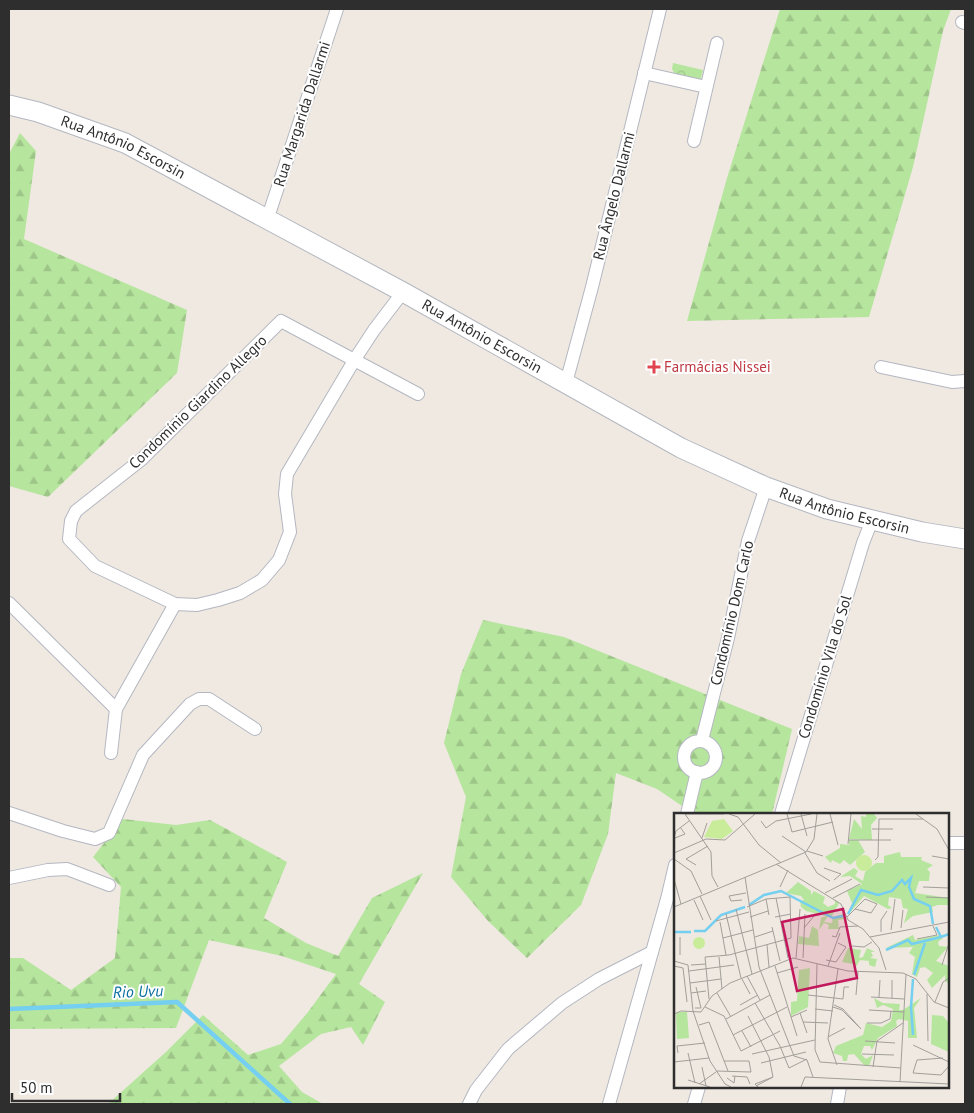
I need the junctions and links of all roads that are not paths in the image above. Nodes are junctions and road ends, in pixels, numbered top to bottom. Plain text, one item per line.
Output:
1 (337, 9) edge
2 (660, 9) edge
3 (717, 43) dead end
4 (644, 73) junction
5 (706, 86) junction
6 (9, 105) edge
7 (694, 141) dead end
8 (267, 220) junction
9 (403, 292) junction
10 (355, 359) junction
11 (881, 367) dead end
12 (965, 381) edge
13 (566, 383) junction
14 (418, 394) dead end
15 (766, 487) junction
16 (872, 520) junction
17 (965, 539) edge
18 (9, 602) edge
19 (175, 604) junction
20 (116, 709) junction
21 (255, 730) dead end
22 (702, 740) junction
23 (111, 752) dead end
24 (698, 772) junction
25 (9, 813) edge
26 (688, 813) edge
27 (781, 813) edge
28 (965, 842) edge
29 (949, 843) edge
30 (674, 870) edge
31 (9, 878) edge
32 (109, 885) dead end
33 (652, 952) junction
34 (699, 1088) edge
35 (840, 1088) edge
36 (468, 1104) edge
37 (609, 1104) edge
38 (694, 1104) edge
39 (837, 1104) edge

1 - 8 street, Rua Margarida Dallarmi
2 - 4 street, Rua Ângelo Dallarmi
3 - 5 street
4 - 5 street
4 - 13 street, Rua Ângelo Dallarmi
5 - 7 street
6 - 8 main road, Rua Antônio Escorsin
8 - 9 main road, Rua Antônio Escorsin
9 - 10 street, Condomínio Giardino Allegro
9 - 13 main road, Rua Antônio Escorsin
10 - 14 street, Condomínio Giardino Allegro
10 - 19 street, Condomínio Giardino Allegro
10 - 19 street, Condomínio Giardino Allegro
11 - 12 street
13 - 15 main road, Rua Antônio Escorsin
15 - 16 main road, Rua Antônio Escorsin
15 - 22 street, Condomínio Dom Carlo
16 - 17 main road, Rua Antônio Escorsin
16 - 27 street, Condomínio Vila do Sol
18 - 20 street
19 - 20 street
20 - 23 street
21 - 25 street
22 - 24 street
22 - 24 street
24 - 26 street
28 - 29 street
30 - 33 street
31 - 32 street
33 - 36 street
33 - 37 street
34 - 38 street
35 - 39 street

